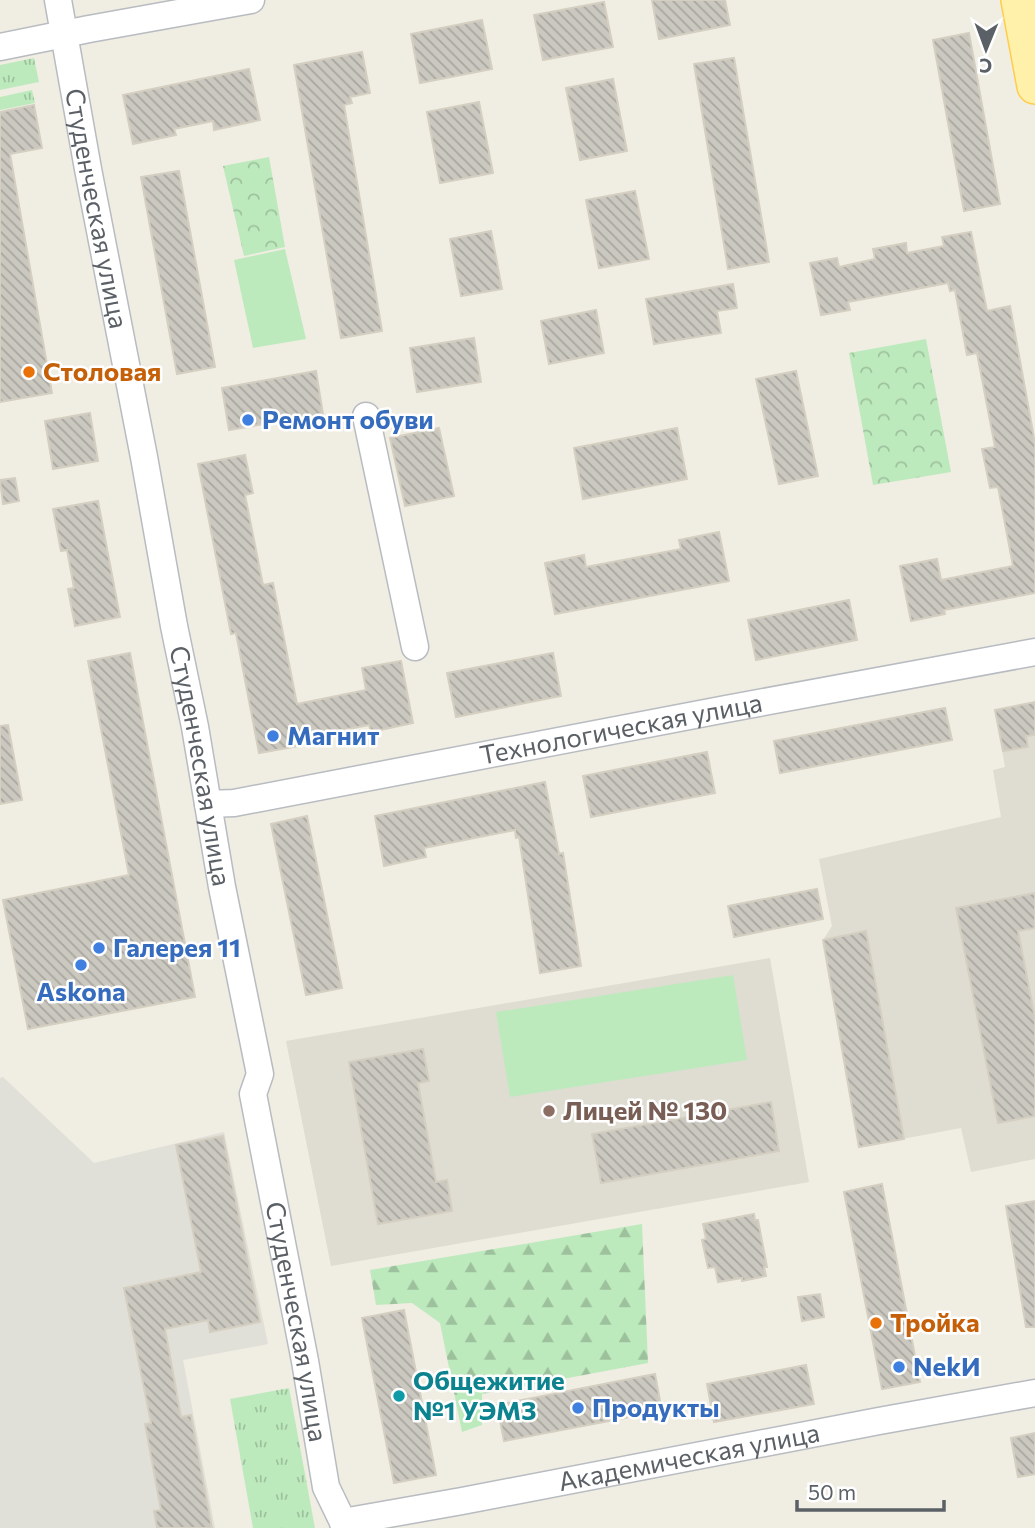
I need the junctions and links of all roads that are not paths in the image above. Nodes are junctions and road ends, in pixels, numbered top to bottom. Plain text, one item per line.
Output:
1 (58, 0) edge
2 (251, 0) edge
3 (1019, 0) edge
4 (63, 34) junction
5 (0, 47) edge
6 (1035, 86) edge
7 (366, 416) dead end
8 (415, 647) dead end
9 (1035, 652) edge
10 (208, 804) junction
11 (1035, 1393) edge
12 (343, 1525) edge

1 - 4 street, Студенческая улица
2 - 4 street
3 - 6 main road
4 - 5 street
4 - 10 street, Студенческая улица
7 - 8 street
9 - 10 street, Технологическая улица
10 - 12 street, Студенческая улица
11 - 12 street, Академическая улица

